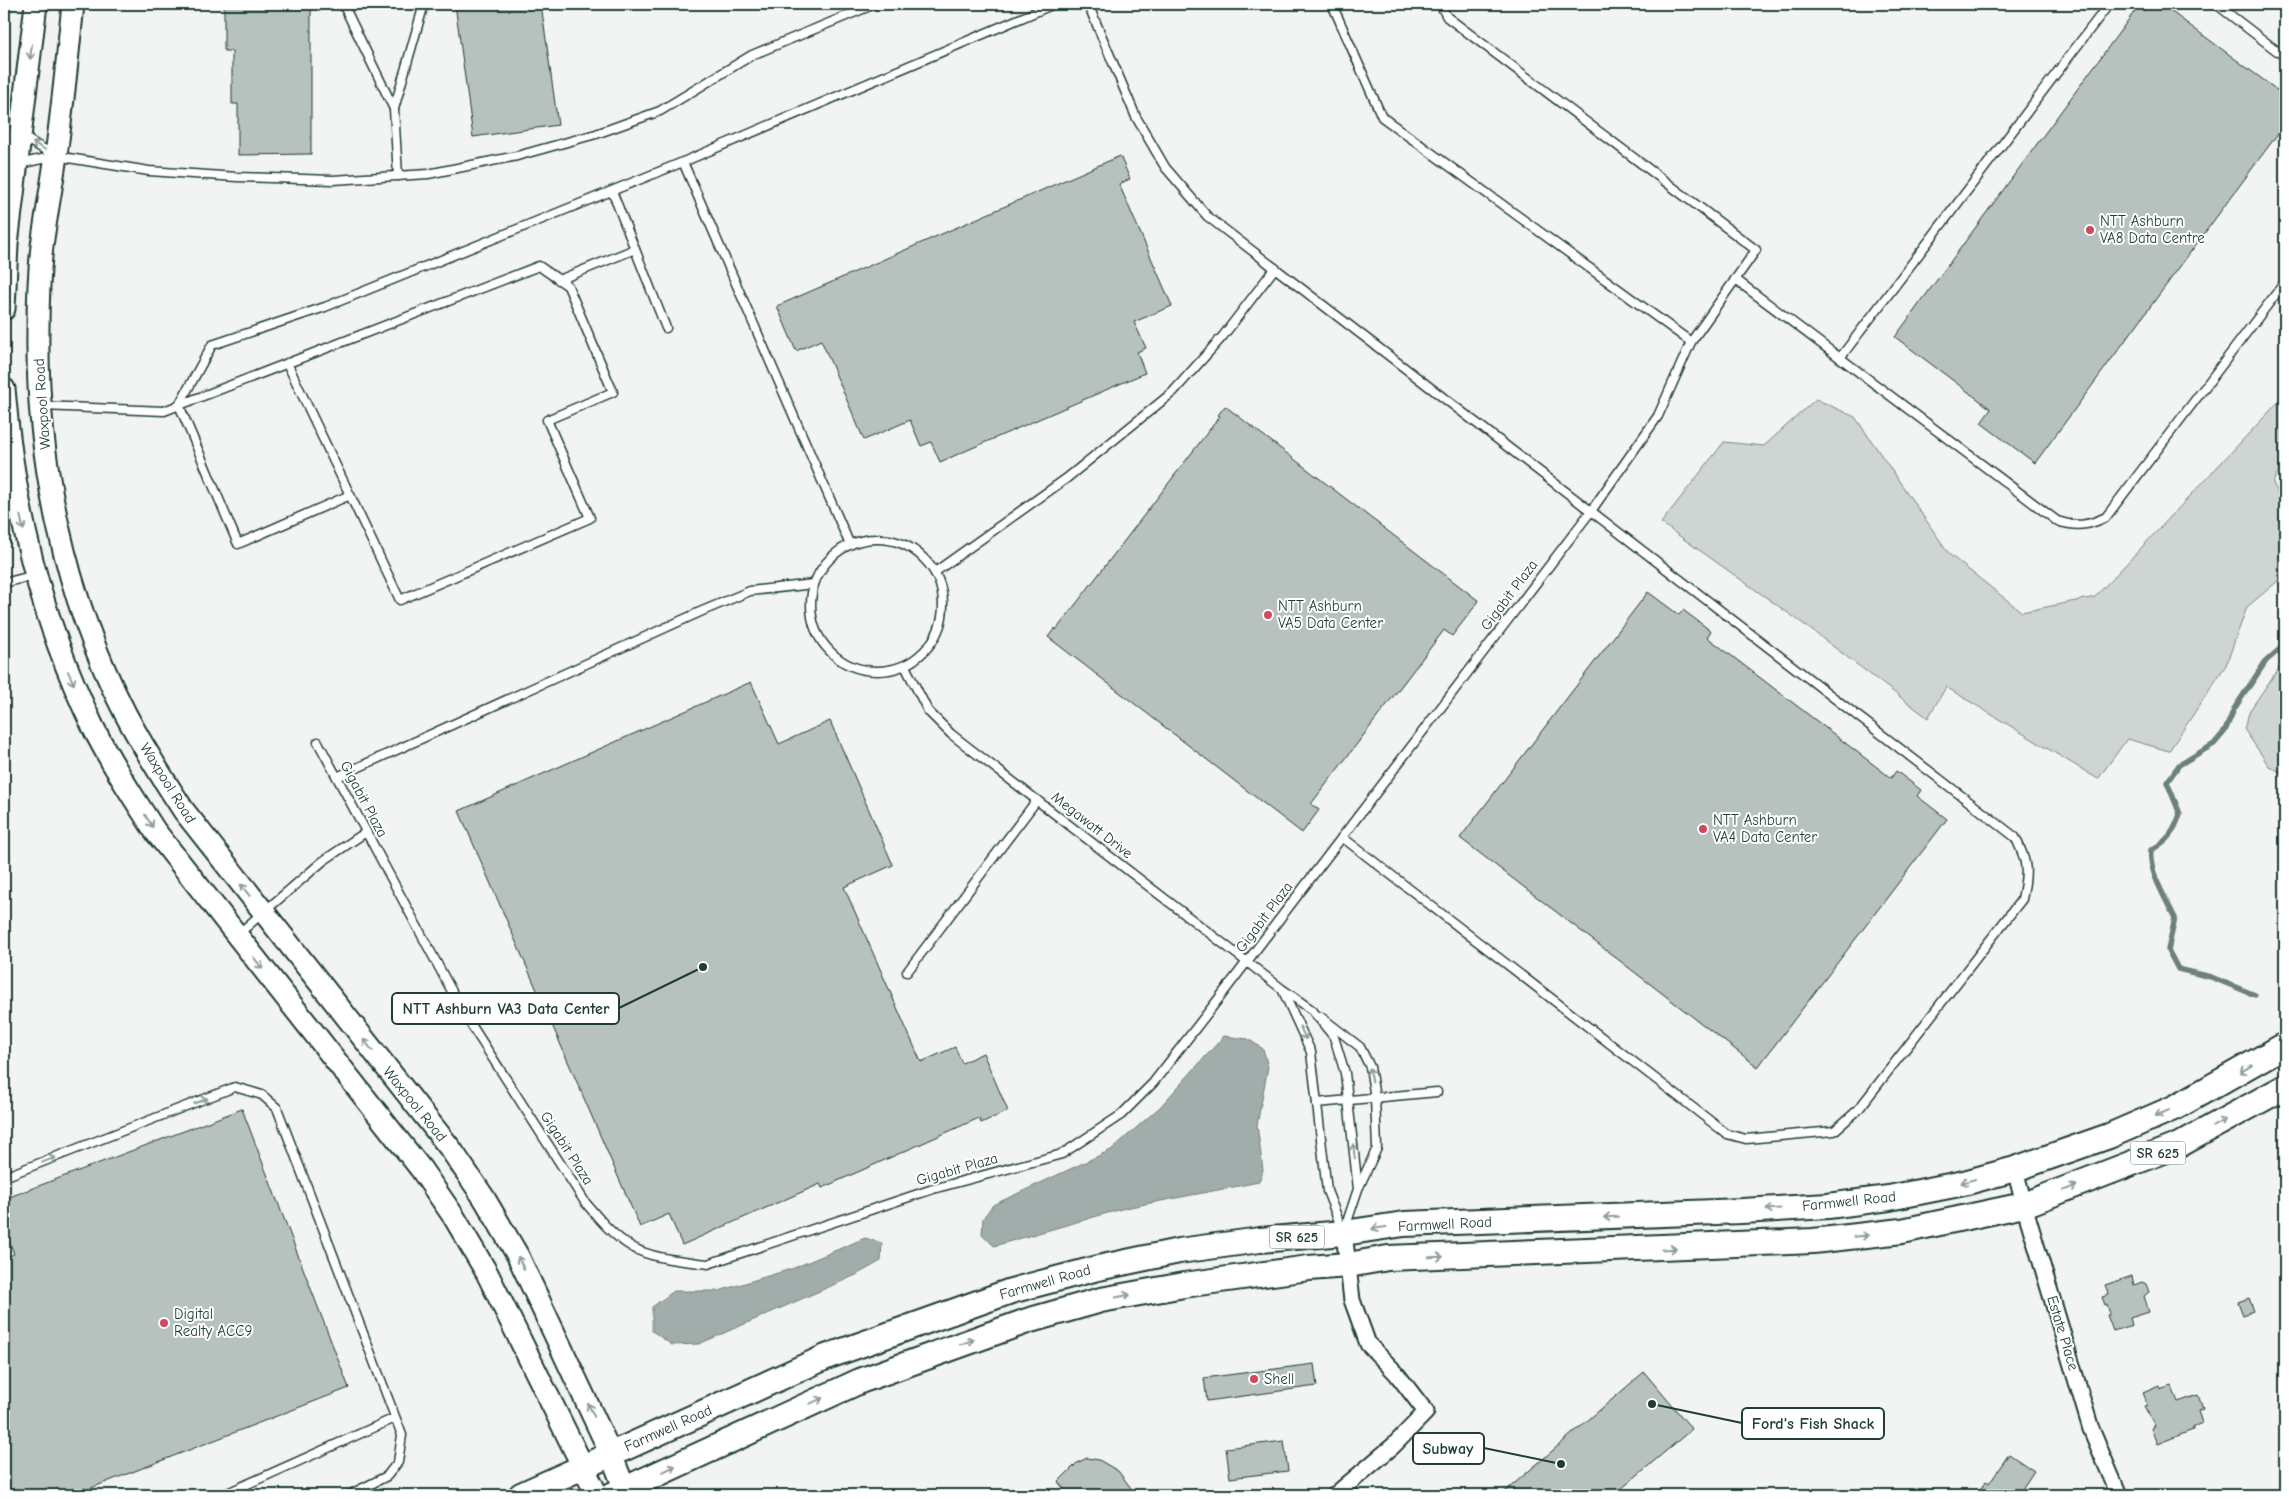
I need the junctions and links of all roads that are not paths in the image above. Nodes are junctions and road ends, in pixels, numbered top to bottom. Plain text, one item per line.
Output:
1 (36, 4) edge
2 (73, 4) edge
3 (343, 4) edge
4 (424, 4) edge
5 (875, 4) edge
6 (1054, 4) edge
7 (1088, 4) edge
8 (1332, 4) edge
9 (1440, 4) edge
10 (2109, 4) edge
11 (2216, 4) edge
12 (2285, 57) edge
13 (394, 109) junction
14 (12, 135) edge
15 (56, 156) junction
16 (683, 162) junction
17 (11, 164) edge
18 (398, 176) junction
19 (612, 191) junction
20 (635, 249) junction
21 (1275, 268) junction
22 (1735, 279) junction
23 (559, 280) junction
24 (2285, 282) edge
25 (4, 309) edge
26 (666, 328) dead end
27 (1691, 342) junction
28 (1840, 358) junction
29 (288, 363) junction
30 (4, 389) edge
31 (179, 405) junction
32 (40, 406) junction
33 (350, 495) junction
34 (1591, 511) junction
35 (850, 545) junction
36 (935, 572) junction
37 (35, 575) junction
38 (4, 583) edge
39 (814, 584) junction
40 (905, 666) junction
41 (318, 742) dead end
42 (337, 777) junction
43 (1036, 800) junction
44 (366, 832) junction
45 (1342, 837) junction
46 (263, 914) junction
47 (236, 936) junction
48 (1247, 962) junction
49 (906, 972) dead end
50 (1282, 989) junction
51 (1312, 1010) junction
52 (2285, 1045) edge
53 (2285, 1087) edge
54 (1437, 1092) dead end
55 (1375, 1098) junction
56 (1348, 1100) junction
57 (1317, 1103) junction
58 (2015, 1169) junction
59 (4, 1177) edge
60 (1358, 1189) junction
61 (2024, 1206) junction
62 (1344, 1233) junction
63 (1348, 1265) junction
64 (395, 1418) junction
65 (611, 1454) junction
66 (584, 1466) junction
67 (621, 1493) edge
68 (223, 1495) edge
69 (349, 1495) edge
70 (521, 1495) edge
71 (597, 1495) edge
72 (1335, 1495) edge
73 (2118, 1495) edge

1 -> 14 main road
2 - 15 main road, Waxpool Road
3 - 13 lane
4 - 13 lane
5 - 18 lane
6 - 16 lane
7 - 21 lane
8 - 27 lane
9 - 22 lane, Gigabit Plaza
10 - 28 lane
11 - 12 lane
13 - 18 lane
15 -> 14 lane
14 - 17 main road
15 - 17 lane
15 - 18 lane
15 - 32 main road, Waxpool Road
16 - 19 lane
16 - 35 lane
17 - 25 main road
19 - 20 lane
19 - 31 lane
20 - 23 lane
20 - 26 lane
21 - 34 lane
21 - 36 lane
22 - 27 lane, Gigabit Plaza
22 - 28 lane
23 - 29 lane
23 - 33 lane
24 - 28 lane
27 - 34 lane, Gigabit Plaza
29 - 31 lane
29 - 33 lane
30 -> 37 main road
31 - 32 lane
31 - 33 lane
46 -> 32 main road, Waxpool Road
34 - 45 lane, Gigabit Plaza
34 - 45 lane
35 - 36 lane
35 - 39 lane
36 - 40 lane
37 - 38 lane
37 -> 47 main road
39 - 40 lane
39 - 42 lane
40 - 43 lane, Megawatt Drive
41 - 42 lane, Gigabit Plaza
42 - 44 lane, Gigabit Plaza
43 - 48 lane, Megawatt Drive
43 - 49 lane
44 - 46 lane
44 - 48 lane, Gigabit Plaza
45 - 48 lane, Gigabit Plaza
46 - 47 lane
65 -> 46 main road, Waxpool Road
47 -> 66 main road
48 - 50 lane, Megawatt Drive
50 - 51 lane, Megawatt Drive
50 -> 57 lane
55 -> 51 lane
51 - 56 lane
52 -> 58 main road, Farmwell Road / SR 625
61 -> 53 main road, SR 625
54 - 55 lane
55 - 56 lane
55 - 60 lane
56 - 57 lane
60 -> 56 lane
57 - 62 lane
58 - 61 street, Estate Place
58 -> 62 main road, Farmwell Road / SR 625
59 -> 64 lane
60 - 62 lane
63 -> 61 main road, SR 625
61 - 73 street, Estate Place
62 - 63 street
62 - 65 main road, Farmwell Road / SR 625
67 -> 63 main road, SR 625
63 - 72 street
64 - 68 lane
64 - 69 lane
65 - 66 main road, SR 625
65 - 67 main road, Waxpool Road
66 - 70 main road, SR 625
66 - 71 main road

